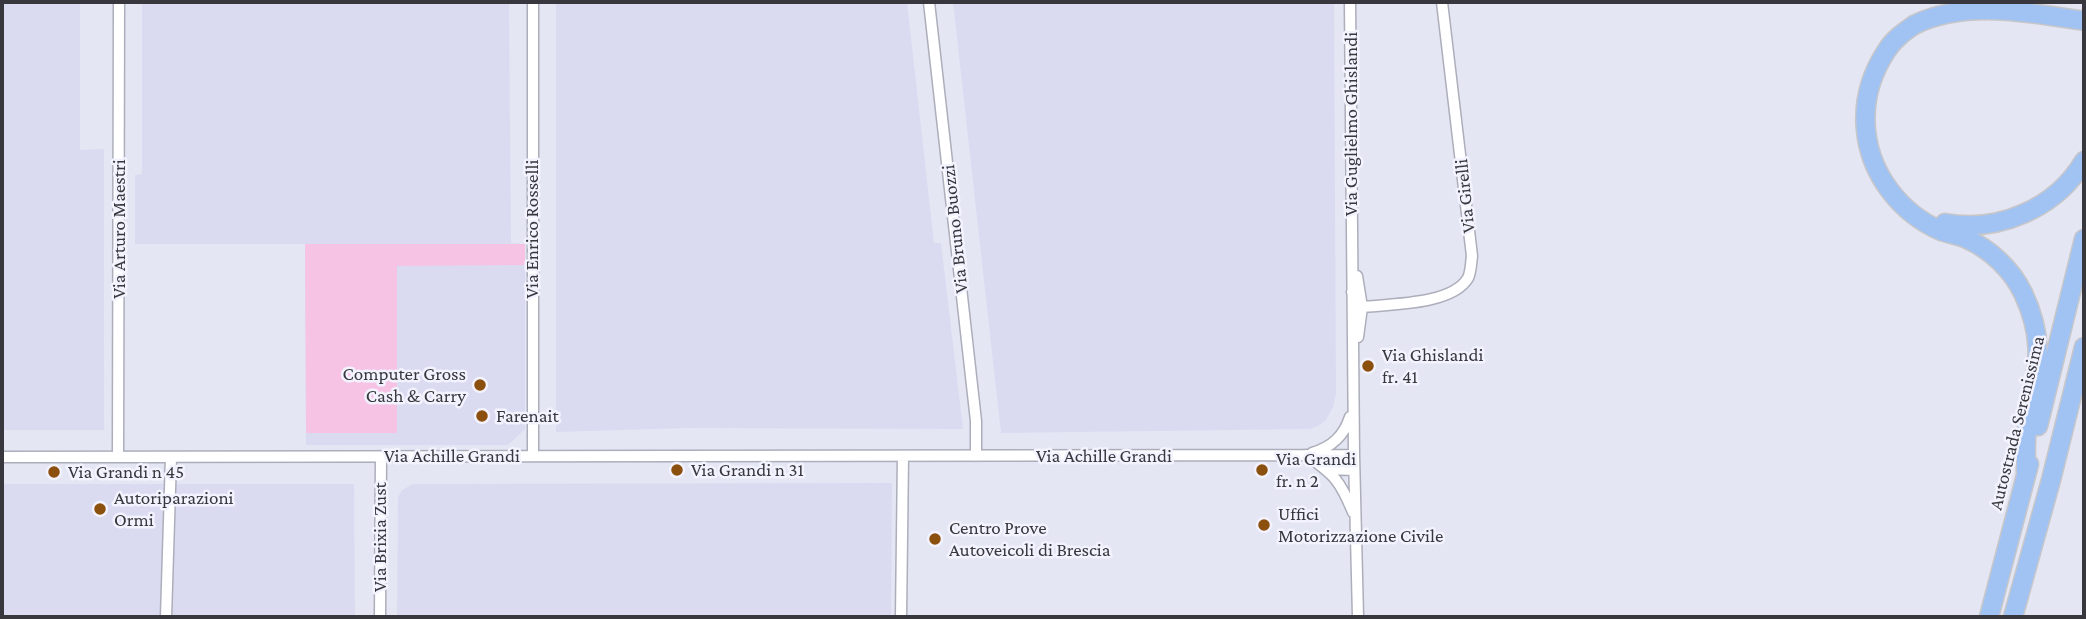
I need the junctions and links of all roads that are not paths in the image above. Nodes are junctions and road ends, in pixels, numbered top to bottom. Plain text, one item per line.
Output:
1 (119, 2) edge
2 (533, 2) edge
3 (929, 2) edge
4 (1350, 2) edge
5 (1442, 2) edge
6 (2084, 21) edge
7 (2084, 161) edge
8 (1918, 217) junction
9 (2084, 239) edge
10 (1351, 246) junction
11 (1352, 291) junction
12 (1362, 307) junction
13 (2084, 347) edge
14 (2084, 363) edge
15 (1354, 369) junction
16 (1353, 408) junction
17 (1305, 455) junction
18 (533, 456) junction
19 (903, 456) junction
20 (976, 456) junction
21 (1354, 456) junction
22 (2, 457) edge
23 (118, 457) junction
24 (171, 457) junction
25 (381, 457) junction
26 (1327, 470) junction
27 (1354, 470) junction
28 (2026, 475) junction
29 (2051, 480) junction
30 (1356, 519) junction
31 (166, 617) edge
32 (380, 617) edge
33 (901, 617) edge
34 (1358, 617) edge
35 (1989, 617) edge
36 (2013, 617) edge

1 - 23 street, Via Arturo Maestri
2 - 18 street, Via Enrico Rosselli
3 - 20 street, Via Bruno Buozzi
4 - 10 street, Via Guglielmo Ghislandi
5 - 12 street, Via Girelli
6 - 8 highway
7 - 8 highway
8 - 28 highway
9 - 28 highway, Autostrada Serenissima
10 - 11 street, Via Guglielmo Ghislandi
10 - 12 street, Via Guglielmo Ghislandi
11 - 12 street
11 - 15 street, Via Guglielmo Ghislandi
12 - 15 street, Via Guglielmo Ghislandi
13 - 29 highway
14 - 29 highway
15 - 16 street, Via Guglielmo Ghislandi
16 - 17 street, Via Achille Grandi
16 - 21 street, Via Guglielmo Ghislandi
17 - 20 street, Via Achille Grandi
17 - 21 street, Via Achille Grandi
17 - 26 street
18 - 19 street, Via Achille Grandi
18 - 25 street, Via Achille Grandi
19 - 20 street, Via Achille Grandi
19 - 33 street
21 - 27 street, Via Guglielmo Ghislandi
22 - 23 street, Via Achille Grandi
23 - 24 street, Via Achille Grandi
24 - 25 street, Via Achille Grandi
24 - 31 street
25 - 32 street, Via Brixia Zust
26 - 27 street
26 - 30 street
27 - 30 street, Via Guglielmo Ghislandi
28 - 35 highway, Autostrada Serenissima
29 - 36 highway
30 - 34 street, Via Guglielmo Ghislandi

